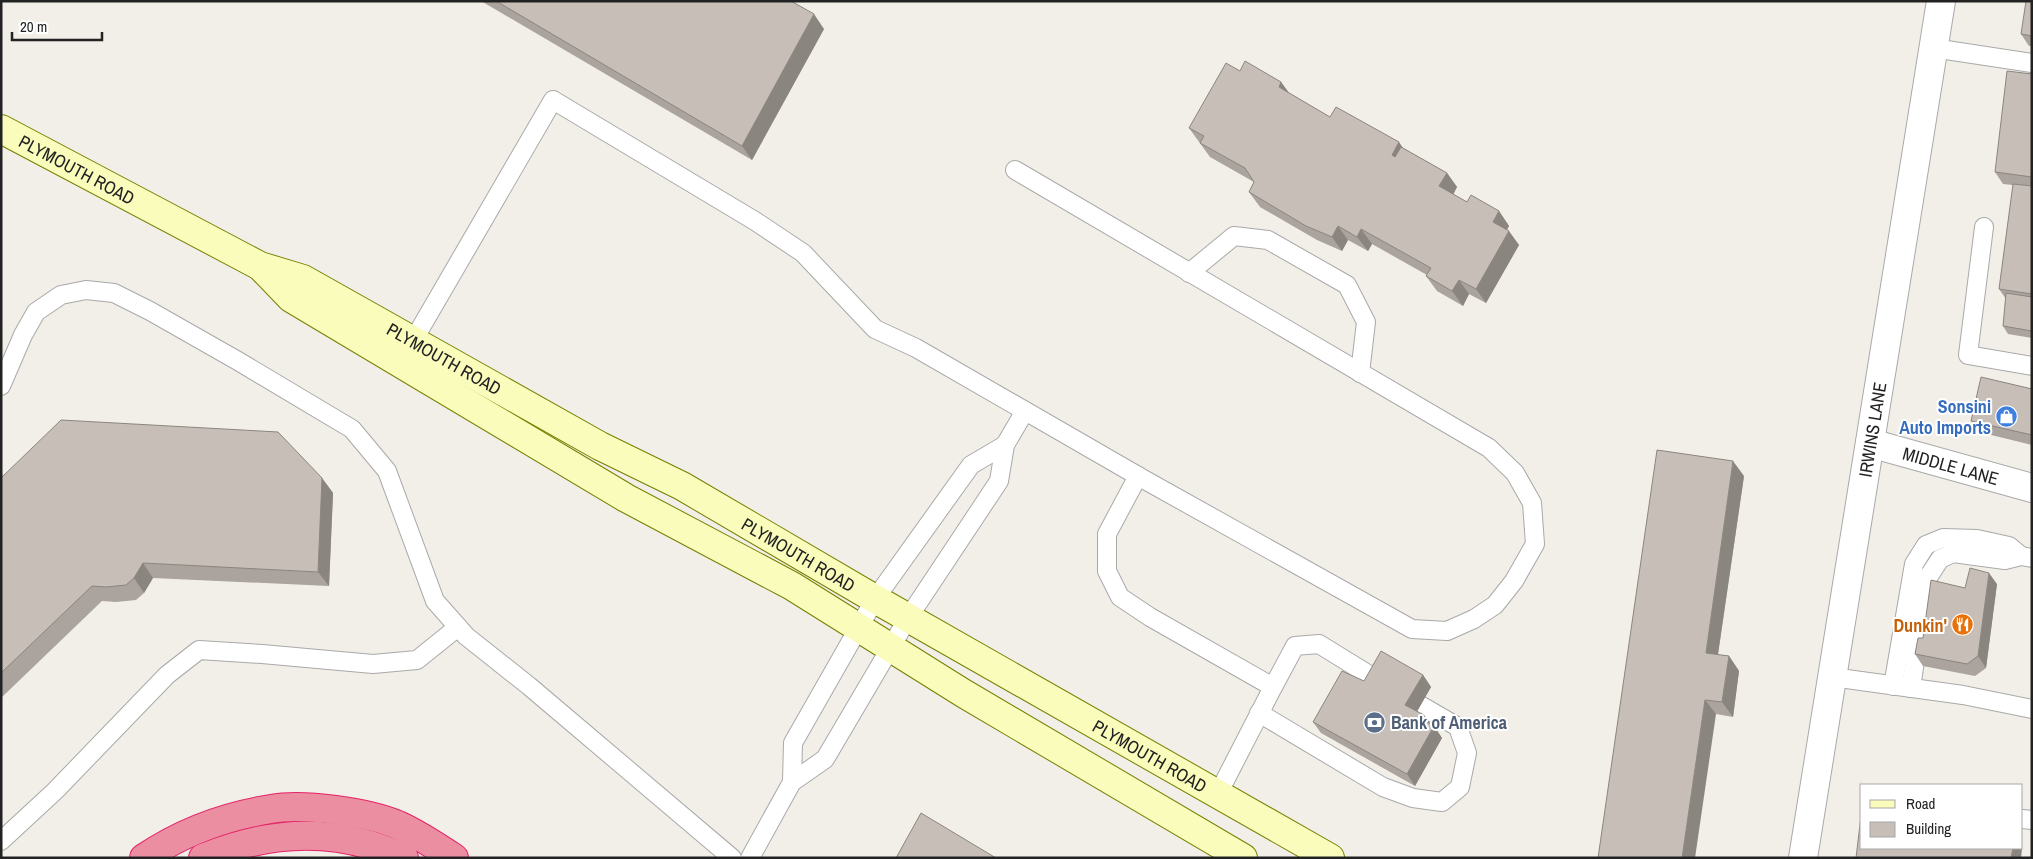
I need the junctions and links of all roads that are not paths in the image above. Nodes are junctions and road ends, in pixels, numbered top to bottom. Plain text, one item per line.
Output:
1 (1941, 1) edge
2 (1933, 48) junction
3 (2032, 63) edge
4 (1, 129) edge
5 (1015, 170) dead end
6 (1984, 227) dead end
7 (260, 266) junction
8 (1189, 274) junction
9 (413, 341) junction
10 (2032, 366) edge
11 (1360, 373) junction
12 (1, 386) edge
13 (1026, 411) junction
14 (1870, 443) junction
15 (1005, 445) junction
16 (1138, 476) junction
17 (2032, 488) edge
18 (2026, 557) edge
19 (875, 599) junction
20 (908, 618) junction
21 (458, 627) junction
22 (858, 627) junction
23 (891, 648) junction
24 (1832, 677) junction
25 (1379, 681) edge
26 (1893, 686) junction
27 (1273, 687) junction
28 (1911, 688) junction
29 (1420, 705) dead end
30 (2032, 709) edge
31 (1259, 713) junction
32 (792, 782) junction
33 (1218, 794) junction
34 (1, 841) edge
35 (144, 858) edge
36 (203, 858) edge
37 (404, 858) edge
38 (454, 858) edge
39 (732, 858) edge
40 (750, 858) edge
41 (1243, 858) edge
42 (1330, 858) edge
43 (1803, 858) edge

1 - 2 street, IRWINS LANE
2 - 3 lane
2 - 14 street, IRWINS LANE
4 - 7 main road, PLYMOUTH ROAD
5 - 8 lane
6 - 10 lane
7 - 9 main road, PLYMOUTH ROAD
7 - 22 main road, PLYMOUTH ROAD
8 - 11 lane
8 - 11 lane
9 - 13 lane
9 - 19 main road, PLYMOUTH ROAD
11 - 16 lane
12 - 21 lane
13 - 15 lane
13 - 16 lane
14 - 17 street, MIDDLE LANE
14 - 24 street, IRWINS LANE
15 - 19 lane
15 - 20 lane
16 - 27 lane
18 - 26 lane
18 - 28 lane
19 - 20 main road, PLYMOUTH ROAD
19 - 22 lane
20 - 23 lane
20 - 33 main road, PLYMOUTH ROAD
21 - 34 lane
21 - 39 lane
22 - 23 main road, PLYMOUTH ROAD
22 - 32 lane
23 - 32 lane
23 - 41 main road, PLYMOUTH ROAD
24 - 26 lane
24 - 43 street, IRWINS LANE
25 - 27 lane
26 - 28 lane
27 - 31 lane
28 - 30 lane
29 - 31 lane
31 - 33 lane
32 - 40 lane
33 - 42 main road, PLYMOUTH ROAD
35 - 38 highway
36 - 37 highway

